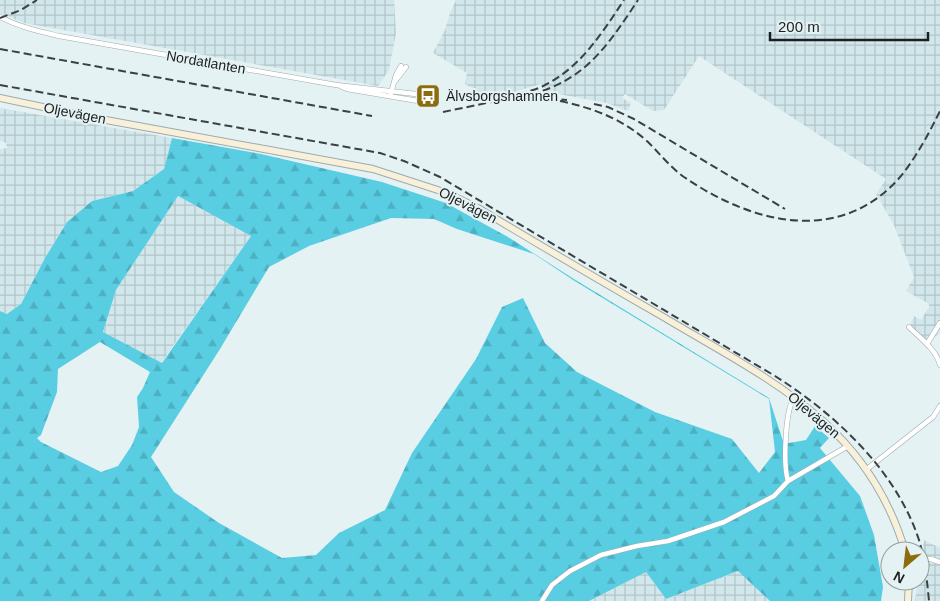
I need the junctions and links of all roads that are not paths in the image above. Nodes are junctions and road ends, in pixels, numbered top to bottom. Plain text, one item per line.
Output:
1 (0, 17) edge
2 (403, 67) dead end
3 (336, 85) junction
4 (391, 91) junction
5 (416, 94) dead end
6 (390, 97) junction
7 (0, 98) edge
8 (418, 101) dead end
9 (940, 323) edge
10 (909, 327) dead end
11 (927, 344) junction
12 (940, 365) edge
13 (794, 397) junction
14 (940, 406) edge
15 (849, 445) junction
16 (867, 469) junction
17 (788, 481) junction
18 (902, 541) edge
19 (542, 601) edge

1 - 3 street, Nordatlanten
2 - 4 street
3 - 4 street, Nordatlanten
3 - 6 street
4 - 5 street, Nordatlanten
4 - 6 street
6 - 8 street
7 - 13 street, Oljevägen
9 - 11 street
10 - 11 street
11 - 12 street
13 - 15 street, Oljevägen
13 - 17 street
14 - 16 street
15 - 16 street, Oljevägen
15 - 17 street
16 - 18 street, Oljevägen
17 - 19 street

